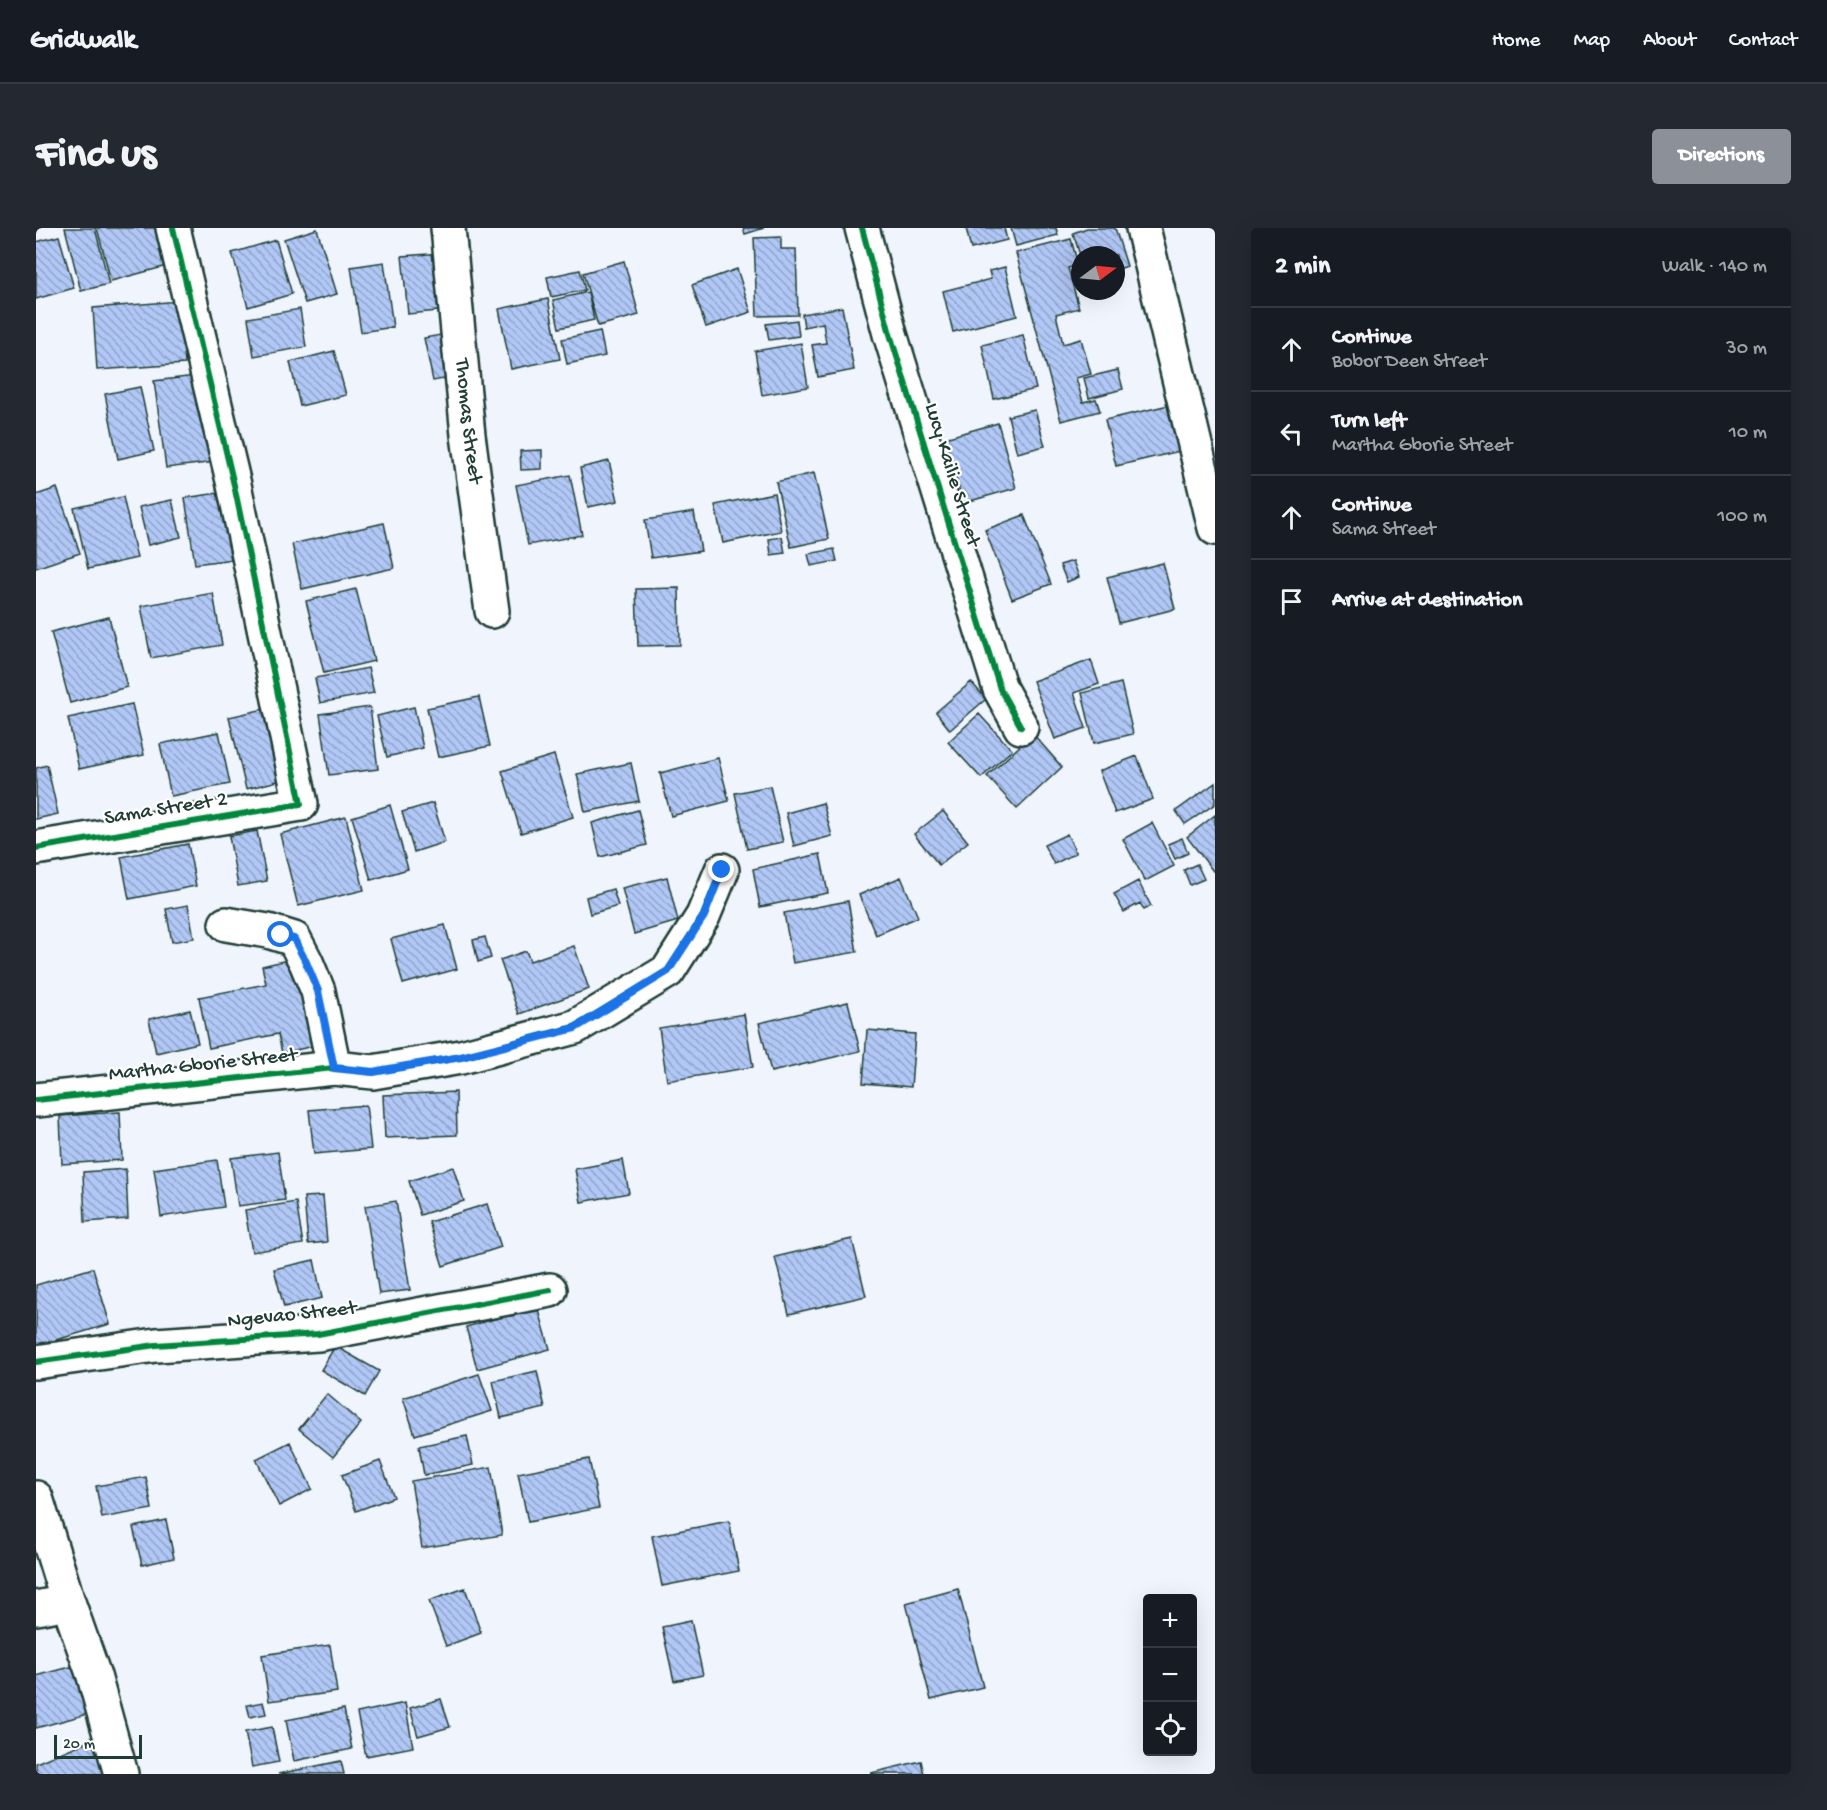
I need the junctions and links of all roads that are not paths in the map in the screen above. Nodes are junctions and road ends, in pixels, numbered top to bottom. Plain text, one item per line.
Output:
1 (173, 228) edge
2 (448, 228) edge
3 (862, 228) edge
4 (1143, 228) edge
5 (1215, 528) edge
6 (492, 611) dead end
7 (1021, 727) dead end
8 (36, 848) edge
9 (722, 870) dead end
10 (226, 924) dead end
11 (334, 1068) junction
12 (36, 1100) edge
13 (550, 1290) dead end
14 (36, 1362) edge
15 (36, 1498) edge
16 (68, 1602) junction
17 (36, 1608) edge
18 (122, 1774) edge

1 - 8 street, Sama Street 2
2 - 6 street, Thomas Street
3 - 7 street, Lucy Kailie Street
4 - 5 street
9 - 11 street, Martha Gborie Street
10 - 11 street
11 - 12 street, Martha Gborie Street
13 - 14 street, Ngevao Street
15 - 16 street
16 - 17 street
16 - 18 street

